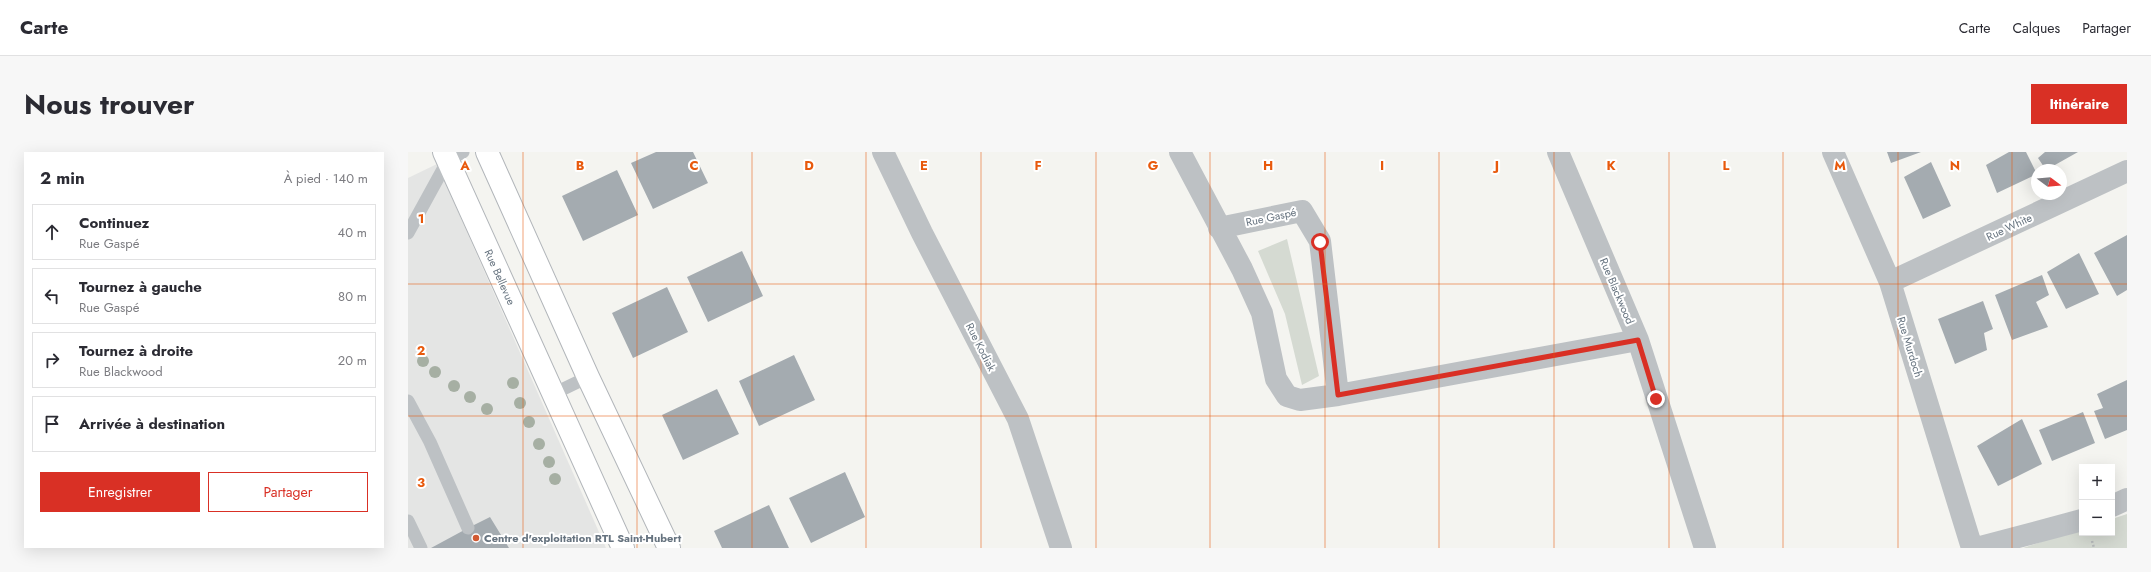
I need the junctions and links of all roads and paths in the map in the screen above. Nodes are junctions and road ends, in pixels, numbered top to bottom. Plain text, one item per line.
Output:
1 (487, 152) edge
2 (883, 152) edge
3 (1180, 152) edge
4 (1558, 152) edge
5 (1834, 152) edge
6 (452, 155) edge
7 (2127, 171) edge
8 (1219, 228) junction
9 (408, 233) edge
10 (1890, 282) junction
11 (1638, 340) junction
12 (588, 377) junction
13 (553, 394) junction
14 (1338, 395) junction
15 (408, 401) edge
16 (2127, 499) edge
17 (2115, 505) edge
18 (408, 521) edge
19 (2079, 521) edge
20 (468, 528) dead end
21 (420, 548) edge
22 (623, 548) edge
23 (669, 548) edge
24 (1061, 548) edge
25 (1705, 548) edge
26 (1972, 548) edge
27 (1977, 548) edge

1 - 12 street
2 - 24 street, Rue Kodiak
3 - 8 street
4 - 11 street, Rue Blackwood
5 - 10 street, Rue Murdoch
6 - 9 lane
6 - 13 street, Rue Bellevue
7 - 10 street, Rue White
8 - 14 street
8 - 14 street, Rue Gaspé
10 - 26 street, Rue Murdoch
11 - 14 street
11 - 25 street, Rue Blackwood
12 - 13 lane
12 - 23 street
13 - 22 street, Rue Bellevue
15 - 20 lane
16 - 17 street
18 - 21 lane
19 - 27 street

